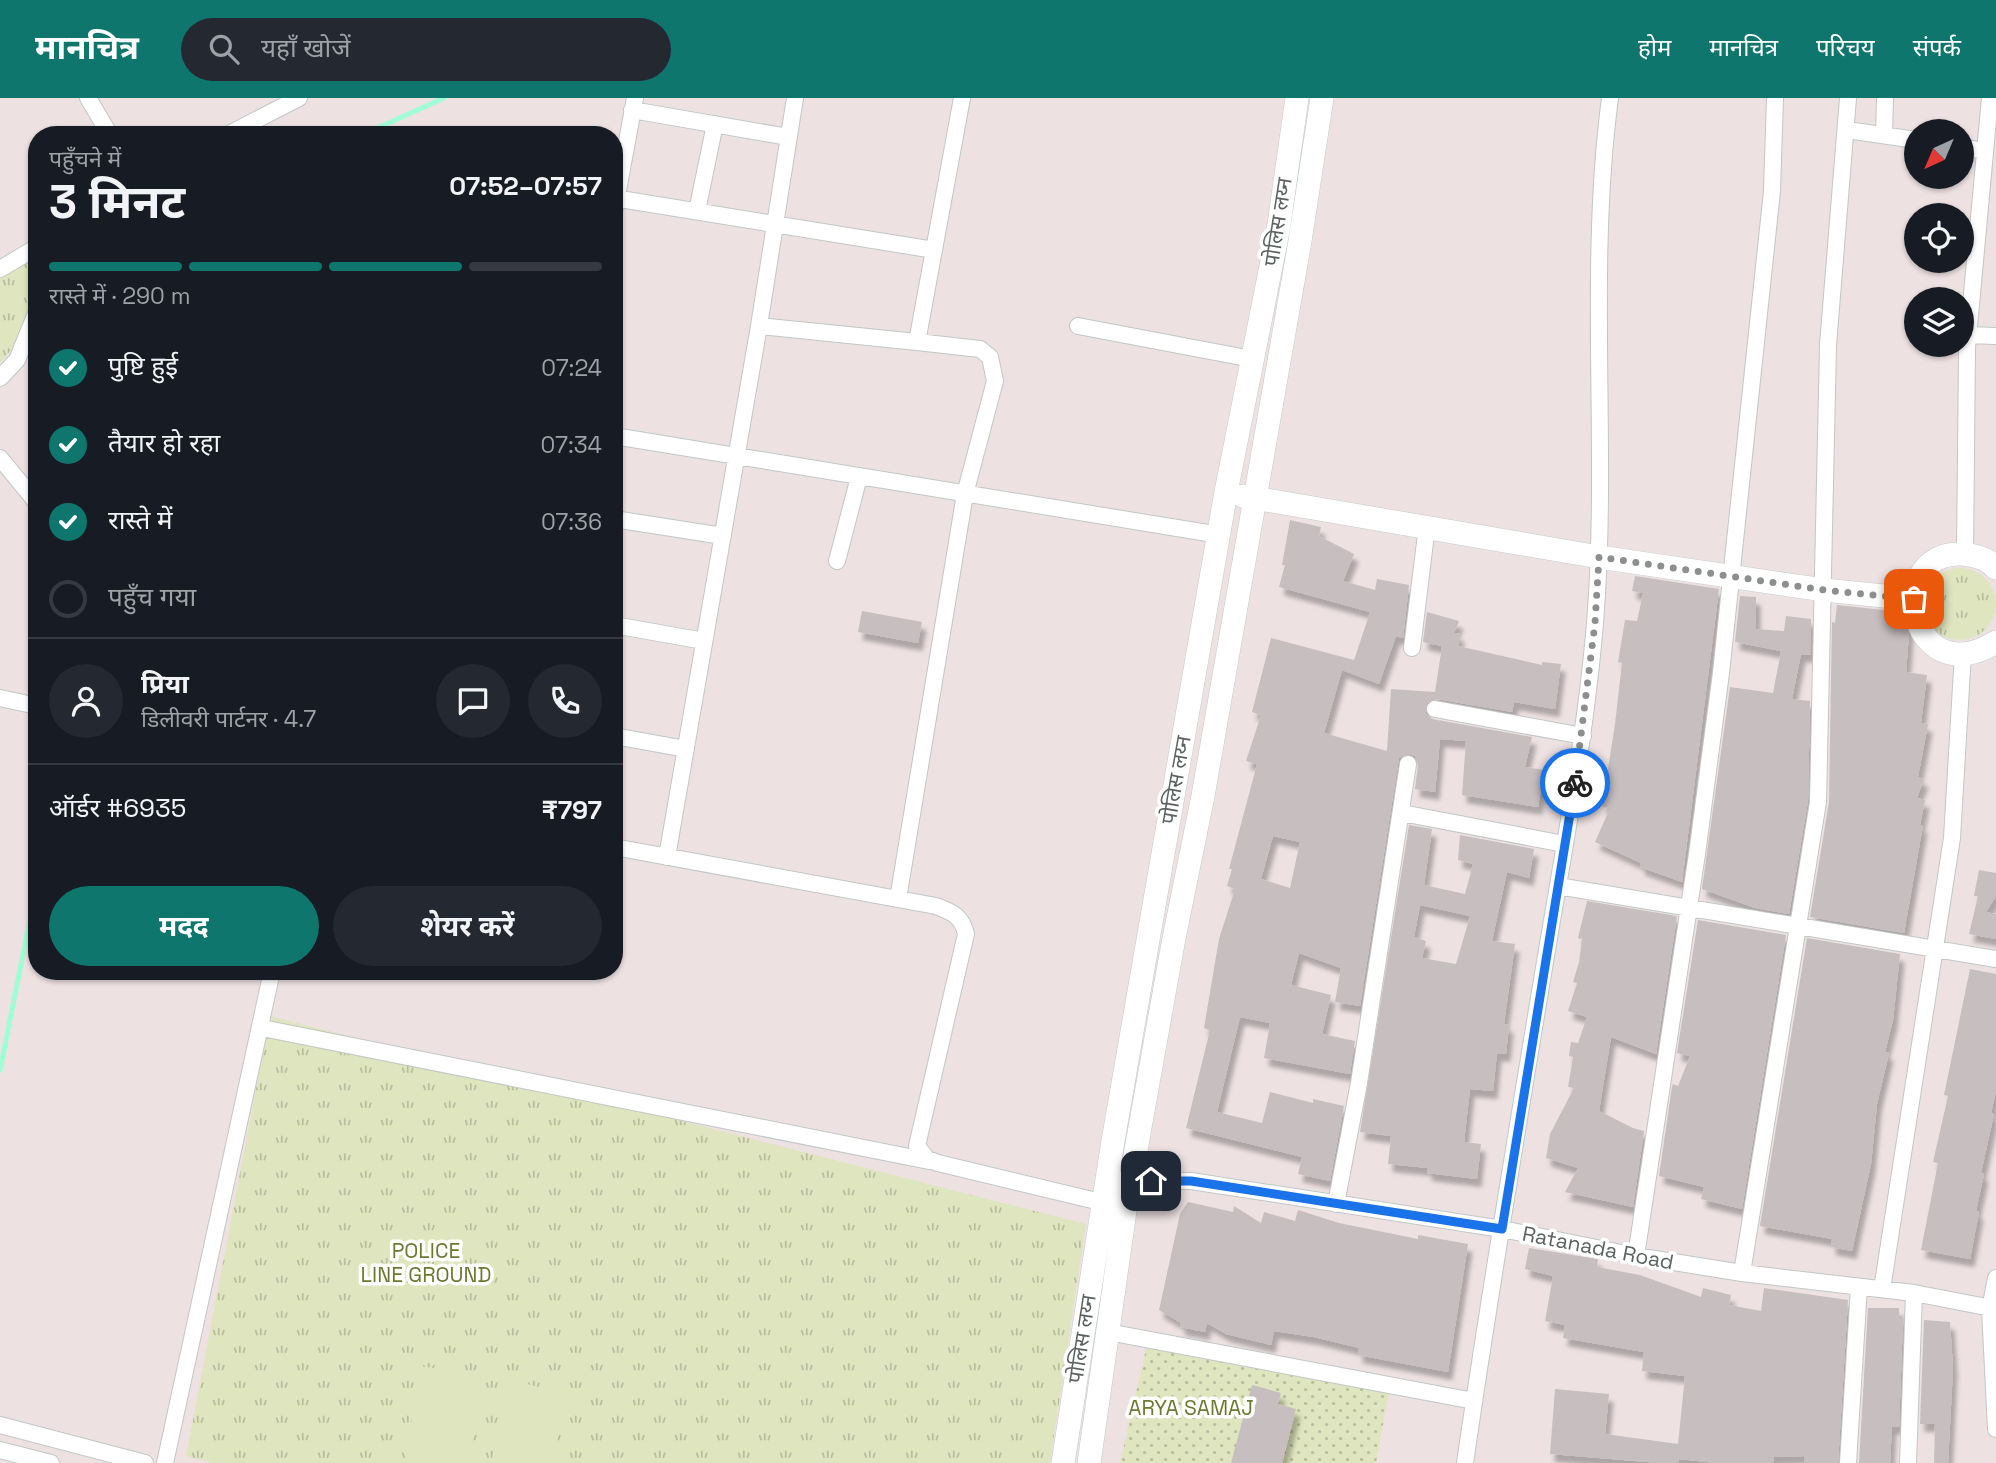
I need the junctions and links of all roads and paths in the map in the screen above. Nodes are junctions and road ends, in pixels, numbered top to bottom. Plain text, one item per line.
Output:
1 (88, 98) edge
2 (299, 98) edge
3 (794, 98) edge
4 (962, 98) edge
5 (1297, 98) edge
6 (1322, 98) edge
7 (1610, 98) edge
8 (1775, 98) edge
9 (1848, 98) edge
10 (1885, 98) edge
11 (1990, 98) edge
12 (634, 104) edge
13 (715, 124) junction
14 (105, 126) edge
15 (245, 126) edge
16 (1847, 130) junction
17 (1884, 135) junction
18 (789, 137) junction
19 (1904, 138) edge
20 (1974, 149) edge
21 (1984, 150) junction
22 (623, 161) edge
23 (1979, 192) junction
24 (1996, 195) edge
25 (623, 204) edge
26 (697, 211) junction
27 (775, 224) junction
28 (934, 250) junction
29 (28, 252) edge
30 (0, 269) edge
31 (1972, 287) edge
32 (759, 326) junction
33 (1077, 326) dead end
34 (28, 333) edge
35 (1974, 335) edge
36 (1996, 336) edge
37 (917, 342) junction
38 (1968, 357) edge
39 (1252, 359) junction
40 (0, 378) edge
41 (623, 437) edge
42 (736, 456) junction
43 (0, 458) edge
44 (859, 477) junction
45 (28, 492) edge
46 (1226, 492) junction
47 (965, 495) junction
48 (1255, 498) junction
49 (623, 520) edge
50 (1427, 526) junction
51 (1220, 535) junction
52 (723, 536) junction
53 (1965, 555) junction
54 (1599, 557) junction
55 (836, 561) dead end
56 (1996, 568) edge
57 (1731, 575) junction
58 (1824, 590) junction
59 (1914, 599) junction
60 (623, 626) edge
61 (704, 640) junction
62 (1996, 642) edge
63 (1412, 648) dead end
64 (1963, 653) junction
65 (0, 698) edge
66 (28, 704) edge
67 (1435, 709) dead end
68 (1583, 736) junction
69 (623, 738) edge
70 (686, 749) junction
71 (1408, 764) dead end
72 (1402, 813) junction
73 (1564, 844) junction
74 (623, 849) edge
75 (667, 857) junction
76 (1558, 886) junction
77 (898, 899) junction
78 (1689, 908) junction
79 (1800, 925) junction
80 (1935, 949) junction
81 (1996, 959) edge
82 (270, 980) edge
83 (262, 1028) junction
84 (938, 1163) junction
85 (1107, 1179) junction
86 (1131, 1181) junction
87 (1103, 1204) junction
88 (1336, 1204) junction
89 (1126, 1207) junction
90 (1502, 1229) junction
91 (1636, 1256) junction
92 (1742, 1273) junction
93 (1996, 1278) edge
94 (1859, 1287) junction
95 (1882, 1289) junction
96 (1914, 1293) junction
97 (1993, 1309) edge
98 (1108, 1332) junction
99 (1474, 1401) junction
100 (0, 1425) edge
101 (1996, 1429) edge
102 (0, 1450) edge
103 (51, 1463) edge
104 (145, 1463) edge
105 (166, 1463) edge
106 (1063, 1463) edge
107 (1088, 1463) edge
108 (1465, 1463) edge
109 (1848, 1463) edge
110 (1908, 1463) edge

1 - 14 street
2 - 15 street
3 - 18 street
4 - 28 street
5 - 39 street, पोलिस लय्न
6 - 48 street
7 - 54 street
8 - 57 street
9 - 16 street
10 - 17 street
11 - 21 street
12 - 13 street
12 - 22 street
13 - 18 street
13 - 26 street
16 - 17 street
16 - 58 street
17 - 19 street
18 - 27 street
20 - 21 street
21 - 23 street
23 - 24 street
23 - 31 street
25 - 26 street
26 - 27 street
27 - 28 street
27 - 32 street
28 - 37 street
29 - 30 street
32 - 37 street
32 - 42 street
33 - 39 street
34 - 40 street
35 - 36 street
37 - 47 street
38 - 53 street
39 - 46 street, पोलिस लय्न
41 - 42 street
42 - 44 street
42 - 52 street
43 - 45 street
44 - 47 street
44 - 55 street
46 - 48 street
46 - 51 street, पोलिस लय्न
47 - 51 street
47 - 77 street
48 - 50 street
48 - 86 street
49 - 52 street
50 - 54 street
50 - 63 street
51 - 85 street, पोलिस लय्न
52 - 61 street
53 - 56 street
53 - 59 street
54 - 57 street
54 - 68 street
57 - 58 street
57 - 78 street
58 - 59 street
58 - 79 street
59 - 64 street
60 - 61 street
61 - 70 street
62 - 64 street
64 - 80 street
65 - 66 street
67 - 68 street
68 - 73 street
69 - 70 street
70 - 75 street
71 - 72 street
72 - 73 street
72 - 88 street
73 - 76 street
74 - 75 street
75 - 77 street
76 - 78 street
76 - 90 street
77 - 84 street
78 - 79 street
78 - 91 street
79 - 80 street
79 - 92 street
80 - 81 street
80 - 95 street
82 - 83 street
83 - 84 street
83 - 105 street
84 - 87 street
85 - 86 street, Ratanada Road
85 - 87 street, पोलिस लय्न
86 - 88 street, Ratanada Road
86 - 89 street
87 - 89 street
87 - 106 street, पोलिस लय्न
88 - 90 street, Ratanada Road
89 - 98 street
90 - 91 street, Ratanada Road
90 - 99 street
91 - 92 street, Ratanada Road
92 - 94 street, Ratanada Road
93 - 97 street
94 - 95 street, Ratanada Road
94 - 109 street
95 - 96 street, Ratanada Road
96 - 97 street, Ratanada Road
96 - 110 street
97 - 101 street
98 - 99 street
98 - 107 street
99 - 108 street
100 - 104 street
102 - 103 street

